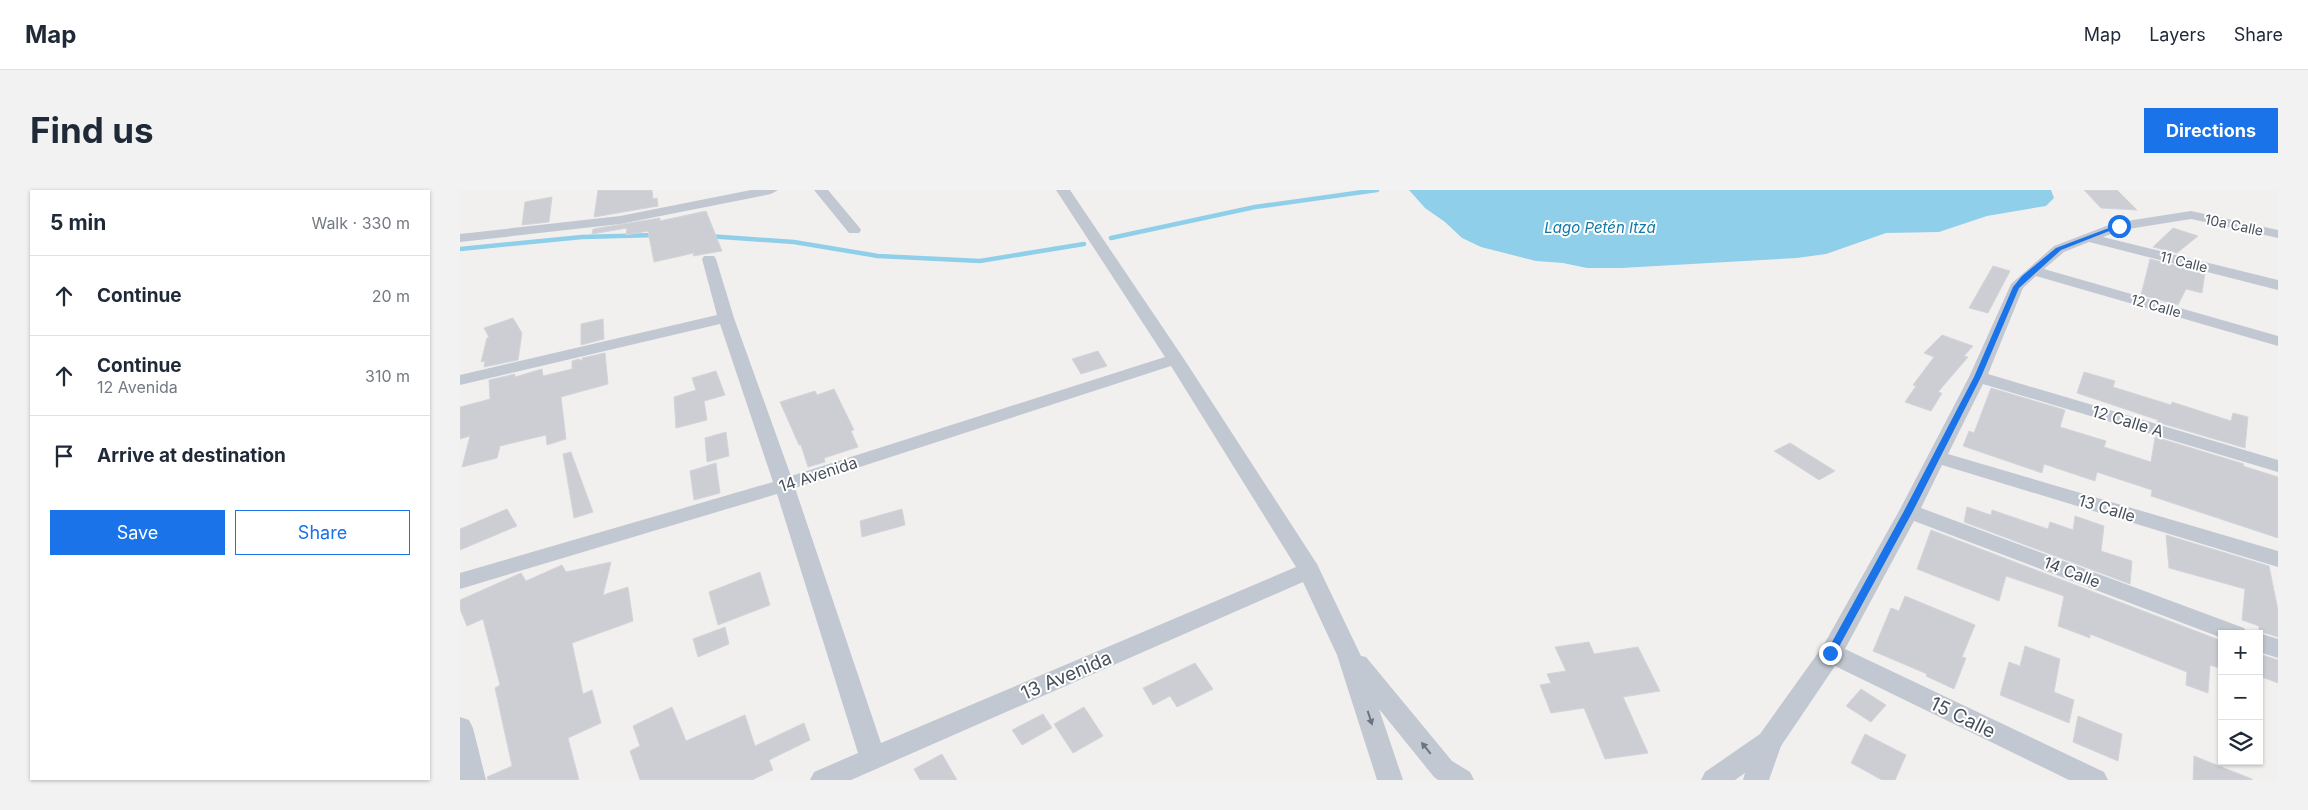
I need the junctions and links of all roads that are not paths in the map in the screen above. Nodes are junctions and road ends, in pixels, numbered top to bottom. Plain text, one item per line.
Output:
1 (771, 190) edge
2 (821, 190) edge
3 (1063, 190) edge
4 (854, 230) dead end
5 (2278, 234) edge
6 (460, 238) edge
7 (2089, 238) junction
8 (709, 258) dead end
9 (2033, 270) junction
10 (2278, 285) edge
11 (726, 318) junction
12 (2278, 341) edge
13 (1174, 359) junction
14 (1978, 377) junction
15 (460, 380) edge
16 (1936, 457) junction
17 (2278, 466) edge
18 (784, 485) junction
19 (1909, 511) junction
20 (2278, 559) edge
21 (1309, 570) junction
22 (460, 581) edge
23 (2225, 630) edge
24 (2263, 644) edge
25 (2278, 650) edge
26 (1830, 653) junction
27 (1349, 655) junction
28 (460, 728) edge
29 (1769, 742) junction
30 (872, 758) junction
31 (473, 780) edge
32 (823, 780) edge
33 (1390, 780) edge
34 (1462, 780) edge
35 (1714, 780) edge
36 (1756, 780) edge
37 (2095, 780) edge

1 - 6 street
2 - 4 street
3 - 13 street
5 - 7 street, 10a Calle
7 - 9 street
7 - 10 street, 11 Calle
8 - 11 street
9 - 12 street, 12 Calle
9 - 14 street
11 - 15 street
11 - 18 street
13 - 18 street, 14 Avenida
13 - 21 street
14 - 16 street
14 - 17 street, 12 Calle A
16 - 19 street
16 - 20 street, 13 Calle
18 - 22 street, 14 Avenida
18 - 30 street
19 - 23 street, 14 Calle
19 - 26 street
21 - 27 street
21 - 30 street, 13 Avenida
24 - 25 street
26 - 29 street
26 - 37 street, 15 Calle
27 -> 33 street
34 -> 27 street
28 - 31 street
29 - 35 street
29 - 36 street
30 - 32 street, 13 Avenida

